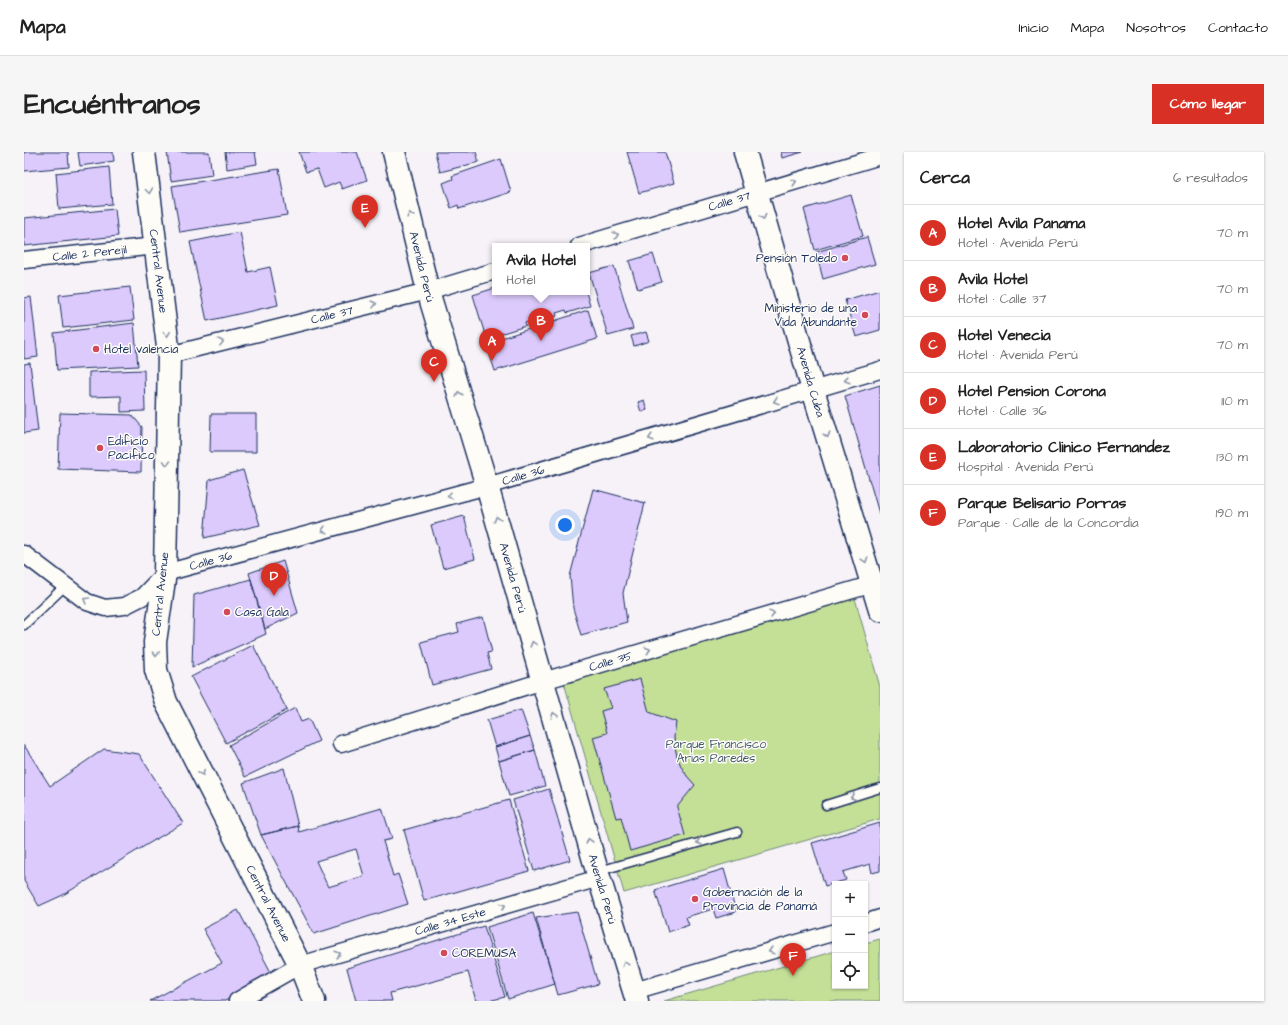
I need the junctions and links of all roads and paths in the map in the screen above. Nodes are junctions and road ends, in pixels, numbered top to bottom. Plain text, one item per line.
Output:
1 (144, 152) edge
2 (394, 152) edge
3 (745, 152) edge
4 (880, 156) edge
5 (756, 193) junction
6 (588, 243) edge
7 (156, 246) junction
8 (24, 260) edge
9 (492, 272) edge
10 (428, 291) junction
11 (169, 355) junction
12 (880, 370) edge
13 (813, 390) junction
14 (487, 486) junction
15 (24, 554) edge
16 (165, 573) junction
17 (876, 583) edge
18 (66, 585) junction
19 (880, 610) edge
20 (24, 624) edge
21 (543, 681) junction
22 (341, 744) dead end
23 (880, 788) edge
24 (826, 805) dead end
25 (737, 832) dead end
26 (598, 875) junction
27 (880, 918) edge
28 (868, 922) edge
29 (832, 933) edge
30 (300, 965) junction
31 (635, 996) edge
32 (237, 1001) edge
33 (314, 1001) edge

1 -> 7 main road, Central Avenue
10 -> 2 main road, Avenida Perú
3 - 5 main road, Avenida Cuba
5 -> 4 street, Calle 37
6 -> 5 street, Calle 37
5 -> 13 main road, Avenida Cuba
7 - 8 street, Calle 2 Perejil
7 -> 11 main road, Central Avenue
9 - 10 street, Calle 37
11 -> 10 street, Calle 37
14 -> 10 main road, Avenida Perú
11 -> 16 main road, Central Avenue
12 -> 13 street, Calle 36
13 -> 14 street, Calle 36
13 -> 17 main road, Avenida Cuba
14 -> 16 street, Calle 36
21 -> 14 main road, Avenida Perú
15 - 18 street
16 -> 18 street
16 -> 30 main road, Central Avenue
17 - 19 main road, Avenida Cuba
21 -> 17 street, Calle 35
18 - 20 lane
21 - 22 street, Calle 35
26 -> 21 main road, Avenida Perú
23 -> 24 lane
25 -> 26 lane
30 -> 26 street, Calle 34 Este
31 -> 26 main road, Avenida Perú
27 - 28 street
29 -> 31 street
30 - 32 street, Calle 34 Este
30 - 33 main road, Central Avenue

